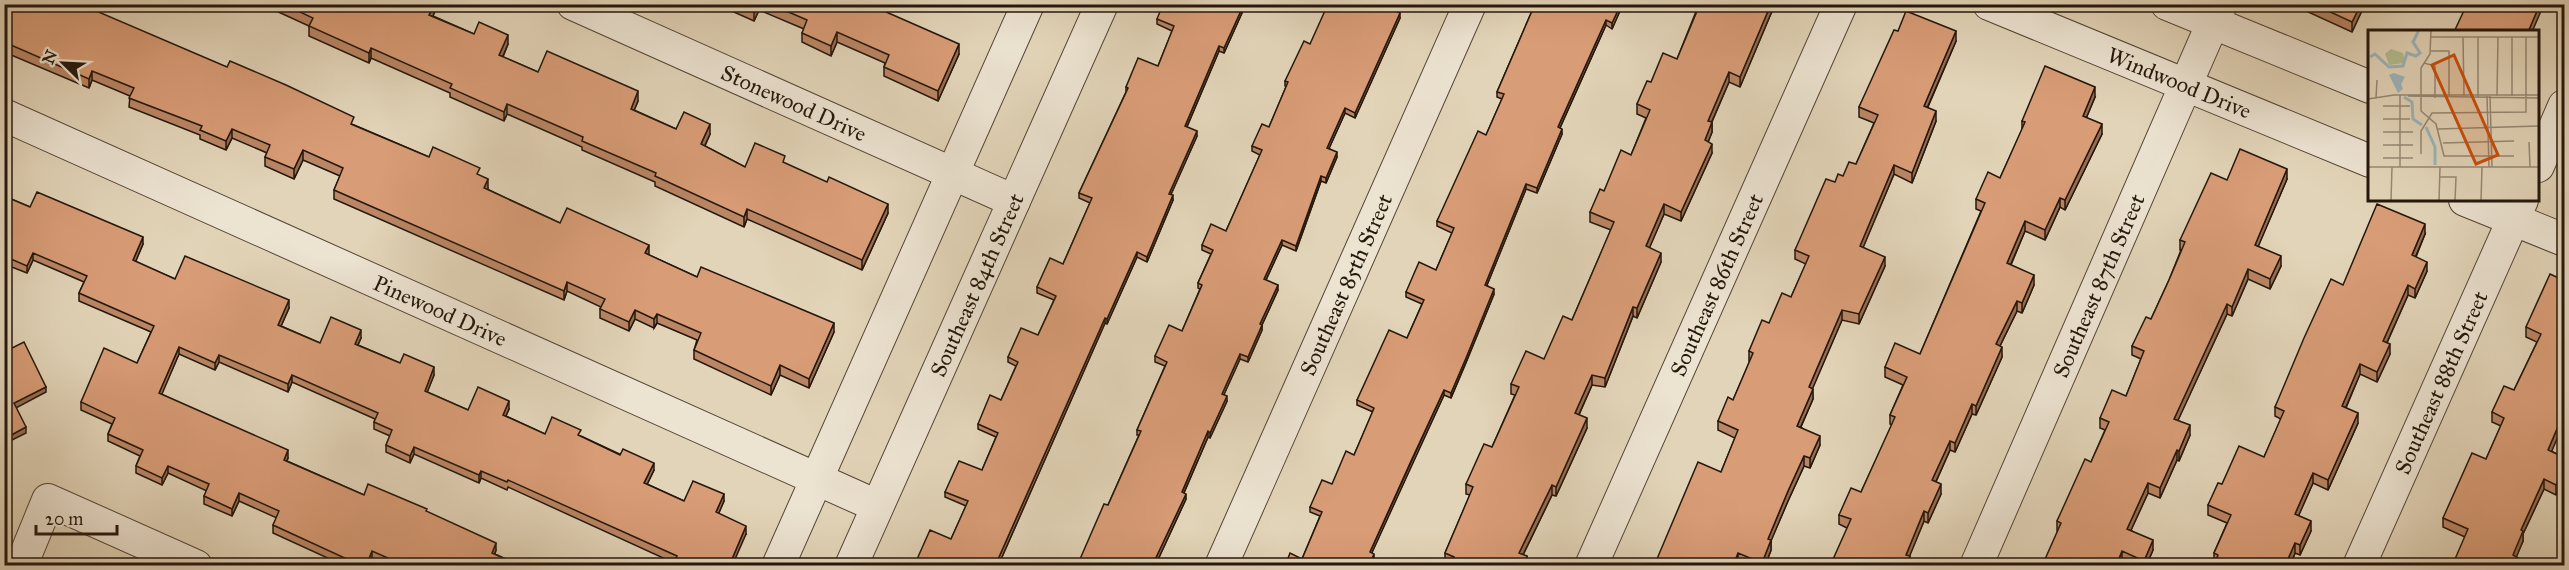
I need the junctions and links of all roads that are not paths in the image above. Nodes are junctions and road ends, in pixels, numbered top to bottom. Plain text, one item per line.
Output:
1 (573, 4) edge
2 (1028, 4) edge
3 (1102, 4) edge
4 (1470, 4) edge
5 (1841, 4) edge
6 (1989, 4) edge
7 (2167, 4) edge
8 (2217, 14) edge
9 (2186, 86) junction
10 (2368, 86) edge
11 (2565, 106) edge
12 (4, 115) edge
13 (2368, 160) edge
14 (2545, 162) edge
15 (953, 173) junction
16 (1014, 201) junction
17 (2471, 201) edge
18 (2518, 209) edge
19 (2565, 240) edge
20 (816, 479) junction
21 (877, 506) junction
22 (21, 566) edge
23 (196, 566) edge
24 (778, 566) edge
25 (851, 566) edge
26 (1221, 566) edge
27 (1591, 566) edge
28 (1976, 566) edge
29 (2359, 566) edge

1 - 15 street, Stonewood Drive
2 - 15 street
3 - 16 street, Southeast 84th Street
4 - 26 street, Southeast 85th Street
5 - 27 street, Southeast 86th Street
6 - 9 street, Windwood Drive
7 - 8 street
8 - 9 street, Southeast 87th Street
8 - 10 street
9 - 13 street, Windwood Drive
9 - 28 street, Southeast 87th Street
11 - 14 street
12 - 20 street, Pinewood Drive
15 - 16 street, Stonewood Drive
15 - 20 street
16 - 21 street, Southeast 84th Street
17 - 18 street
18 - 19 street
18 - 29 street, Southeast 88th Street
20 - 21 street, Pinewood Drive
20 - 24 street
21 - 25 street, Southeast 84th Street
22 - 23 street

